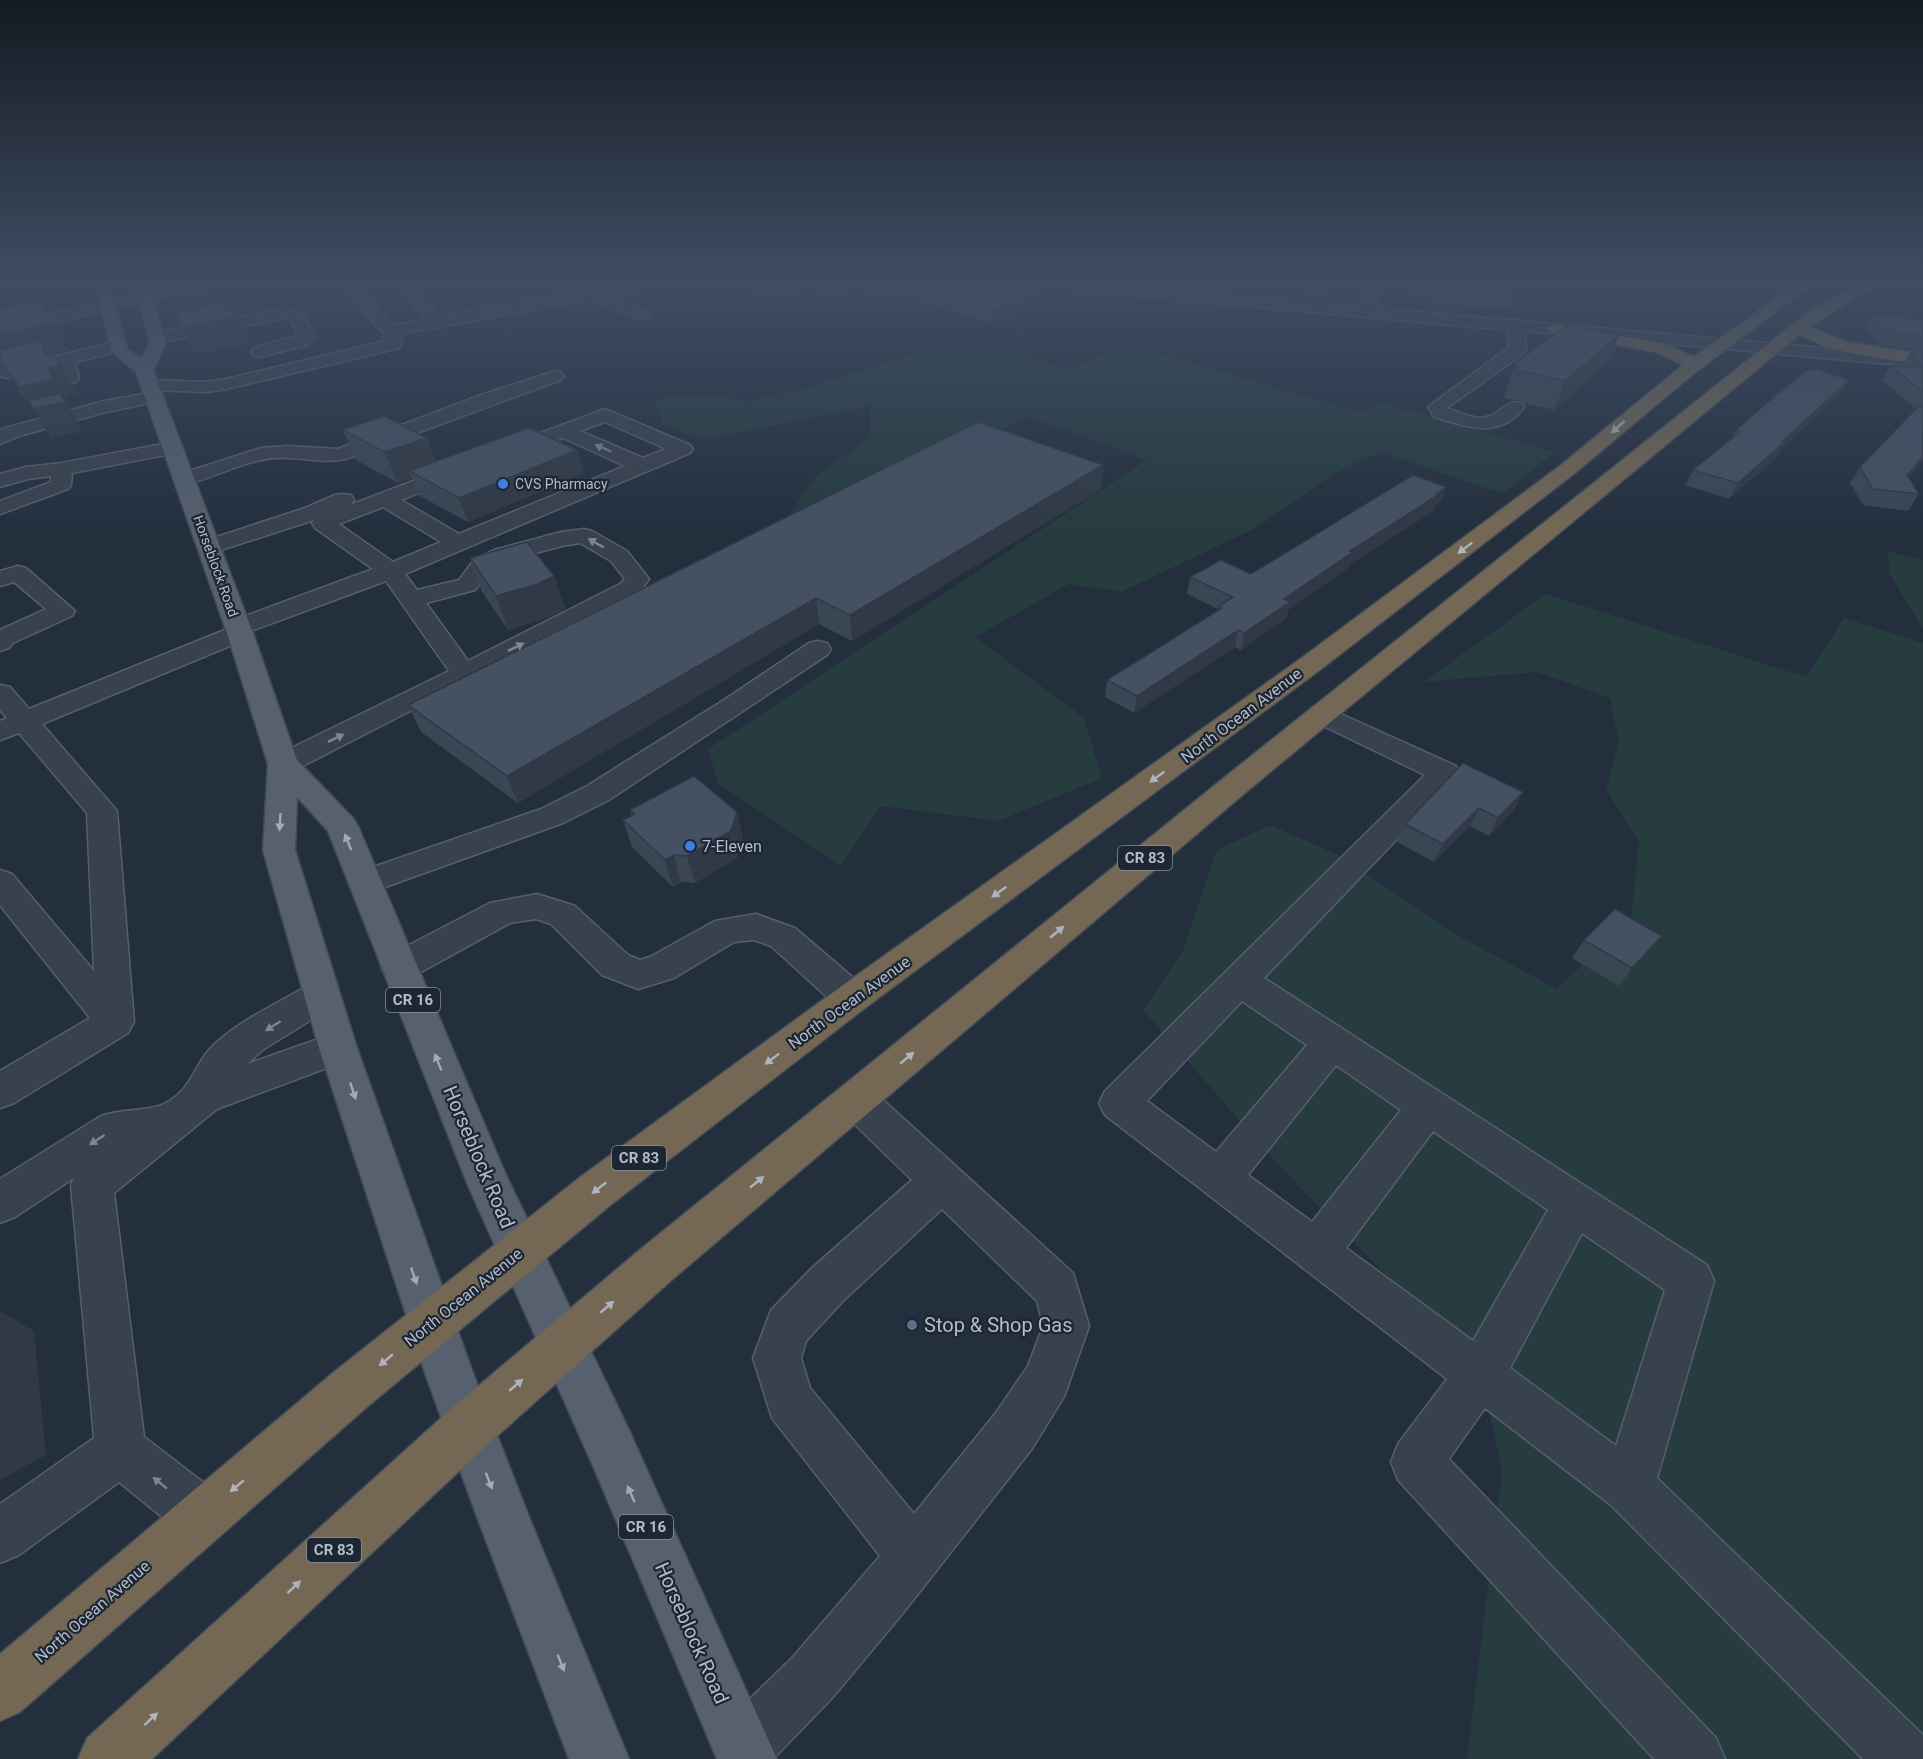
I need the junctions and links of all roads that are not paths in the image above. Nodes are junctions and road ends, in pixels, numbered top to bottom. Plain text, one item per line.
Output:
1 (40, 365) edge
2 (67, 365) edge
3 (133, 365) edge
4 (153, 365) edge
5 (289, 365) edge
6 (1497, 365) edge
7 (1695, 365) edge
8 (1753, 365) edge
9 (0, 368) edge
10 (188, 369) dead end
11 (555, 376) dead end
12 (70, 378) dead end
13 (149, 382) junction
14 (1515, 407) dead end
15 (560, 432) junction
16 (0, 438) edge
17 (173, 448) junction
18 (643, 466) junction
19 (62, 469) junction
20 (423, 475) junction
21 (184, 479) junction
22 (0, 482) edge
23 (383, 498) junction
24 (0, 508) edge
25 (458, 543) junction
26 (209, 547) junction
27 (391, 571) junction
28 (0, 579) edge
29 (411, 599) junction
30 (239, 630) junction
31 (0, 643) edge
32 (818, 649) dead end
33 (463, 672) junction
34 (0, 693) edge
35 (1322, 714) junction
36 (12, 726) edge
37 (284, 764) junction
38 (0, 882) edge
39 (365, 882) junction
40 (399, 967) junction
41 (1239, 980) junction
42 (322, 995) junction
43 (852, 999) junction
44 (115, 1022) junction
45 (1332, 1042) junction
46 (338, 1048) junction
47 (0, 1091) edge
48 (856, 1100) junction
49 (1428, 1106) junction
50 (188, 1109) junction
51 (1219, 1179) junction
52 (942, 1181) junction
53 (0, 1203) edge
54 (1575, 1204) junction
55 (520, 1250) junction
56 (1316, 1252) junction
57 (431, 1322) junction
58 (563, 1345) junction
59 (1480, 1375) junction
60 (469, 1427) junction
61 (120, 1450) junction
62 (1629, 1487) junction
63 (202, 1515) junction
64 (0, 1536) edge
65 (914, 1556) junction
66 (0, 1692) edge
67 (745, 1753) edge
68 (1902, 1758) edge
69 (108, 1759) edge
70 (599, 1759) edge
71 (1695, 1759) edge

1 - 9 street
2 - 12 street
3 - 13 main road
4 - 13 main road
5 - 13 street
6 - 14 street
7 -> 43 highway, North Ocean Avenue / CR 83
8 - 35 highway, CR 83
10 - 13 street
11 - 21 street
13 - 16 street
13 - 17 main road, Horseblock Road / CR 16
18 -> 15 street
15 - 18 street
15 - 20 street
17 - 19 street
17 - 21 main road, Horseblock Road / CR 16
18 - 25 street
19 - 22 street
19 - 24 street
20 - 23 street
20 - 26 street
21 - 26 main road, Horseblock Road / CR 16
23 - 25 street
23 - 27 street
25 - 27 street
26 - 30 main road, Horseblock Road / CR 16
27 - 29 street
27 - 30 street
28 - 31 street
29 - 33 street
33 -> 29 street
30 - 36 street
30 - 37 main road, Horseblock Road / CR 16
32 - 39 street
37 -> 33 street
34 - 36 street
35 - 41 street
48 -> 35 highway, CR 83
36 - 44 street
39 -> 37 main road, Horseblock Road / CR 16
37 -> 42 main road, Horseblock Road / CR 16
38 - 44 street
39 - 40 main road, Horseblock Road / CR 16
40 - 43 street
55 -> 40 main road, Horseblock Road / CR 16
41 - 45 street
41 - 51 street
42 - 46 main road, Horseblock Road / CR 16
42 -> 50 street
43 -> 55 highway, North Ocean Avenue / CR 83
44 - 47 street
45 - 49 street
45 - 51 street
46 - 50 street
46 -> 57 main road, Horseblock Road / CR 16
48 - 52 street
58 -> 48 highway, CR 83
49 - 54 street
49 - 56 street
50 -> 53 street
50 - 61 street
51 - 56 street
52 - 65 street
52 - 65 street
54 - 59 street
54 - 62 street
55 - 57 highway, North Ocean Avenue / CR 83
55 - 58 main road, Horseblock Road / CR 16
56 - 59 street
57 - 60 main road, Horseblock Road / CR 16
57 -> 63 highway, North Ocean Avenue / CR 83
60 -> 58 highway, CR 83
67 -> 58 main road, Horseblock Road / CR 16
59 - 62 street
59 - 71 street
69 -> 60 highway, CR 83
60 -> 70 main road, Horseblock Road / CR 16
63 -> 61 street
61 - 64 street
62 - 68 street
63 - 66 highway, North Ocean Avenue / CR 83
65 - 67 street

